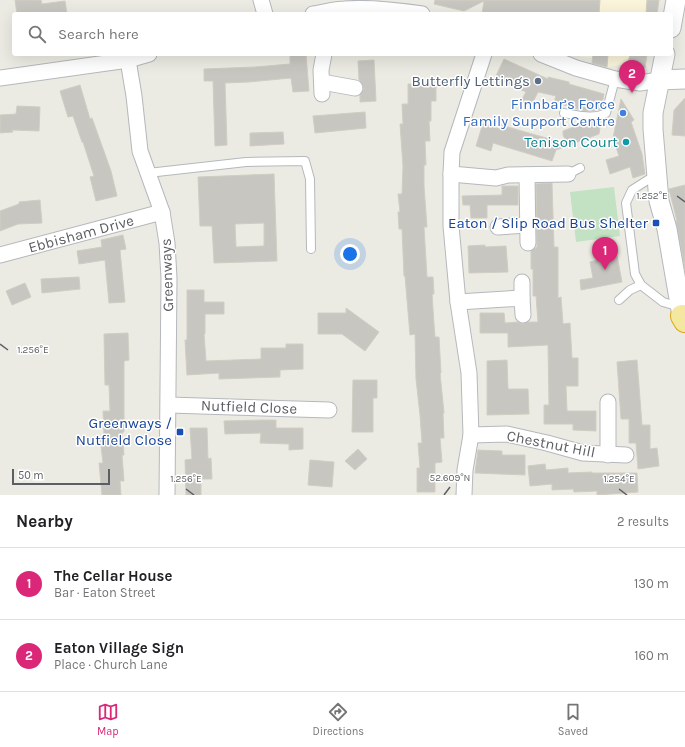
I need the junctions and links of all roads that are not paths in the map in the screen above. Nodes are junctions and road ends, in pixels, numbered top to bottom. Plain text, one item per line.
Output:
1 (261, 0) edge
2 (676, 0) edge
3 (382, 4) edge
4 (264, 12) edge
5 (329, 12) edge
6 (414, 12) edge
7 (673, 17) edge
8 (142, 56) edge
9 (324, 56) edge
10 (483, 56) edge
11 (546, 56) edge
12 (665, 56) edge
13 (128, 60) junction
14 (0, 78) edge
15 (615, 79) junction
16 (685, 79) edge
17 (659, 80) junction
18 (355, 88) dead end
19 (564, 113) dead end
20 (574, 171) dead end
21 (148, 173) junction
22 (657, 173) junction
23 (451, 174) junction
24 (527, 175) junction
25 (162, 212) junction
26 (528, 224) junction
27 (498, 227) dead end
28 (528, 244) dead end
29 (311, 249) dead end
30 (0, 255) edge
31 (522, 282) dead end
32 (641, 285) junction
33 (522, 298) junction
34 (618, 300) dead end
35 (458, 302) junction
36 (683, 312) edge
37 (523, 315) dead end
38 (608, 402) dead end
39 (169, 405) junction
40 (329, 410) dead end
41 (471, 435) junction
42 (608, 454) junction
43 (626, 455) dead end
44 (167, 495) edge
45 (464, 495) edge

1 - 4 street
2 - 7 street
3 - 5 street
3 - 6 street
8 - 13 street
9 - 18 street
10 - 23 street
11 - 15 street
12 - 17 street
13 - 14 street
13 - 21 street, Greenways
15 - 17 street
15 - 19 lane
16 - 17 street
17 - 22 street
20 - 24 street
21 - 25 street, Greenways
21 - 29 lane
22 - 32 lane
22 - 36 street
23 - 24 street
23 - 35 street
24 - 26 street
25 - 30 street, Ebbisham Drive
25 - 39 street, Greenways
26 - 27 street
26 - 28 street
31 - 33 street
32 - 34 lane
32 - 36 lane
33 - 35 street
33 - 37 street
35 - 41 street
38 - 42 street, Chestnut Hill
39 - 40 street, Nutfield Close
39 - 44 street, Greenways
41 - 42 street, Chestnut Hill
41 - 45 street
42 - 43 street, Chestnut Hill

